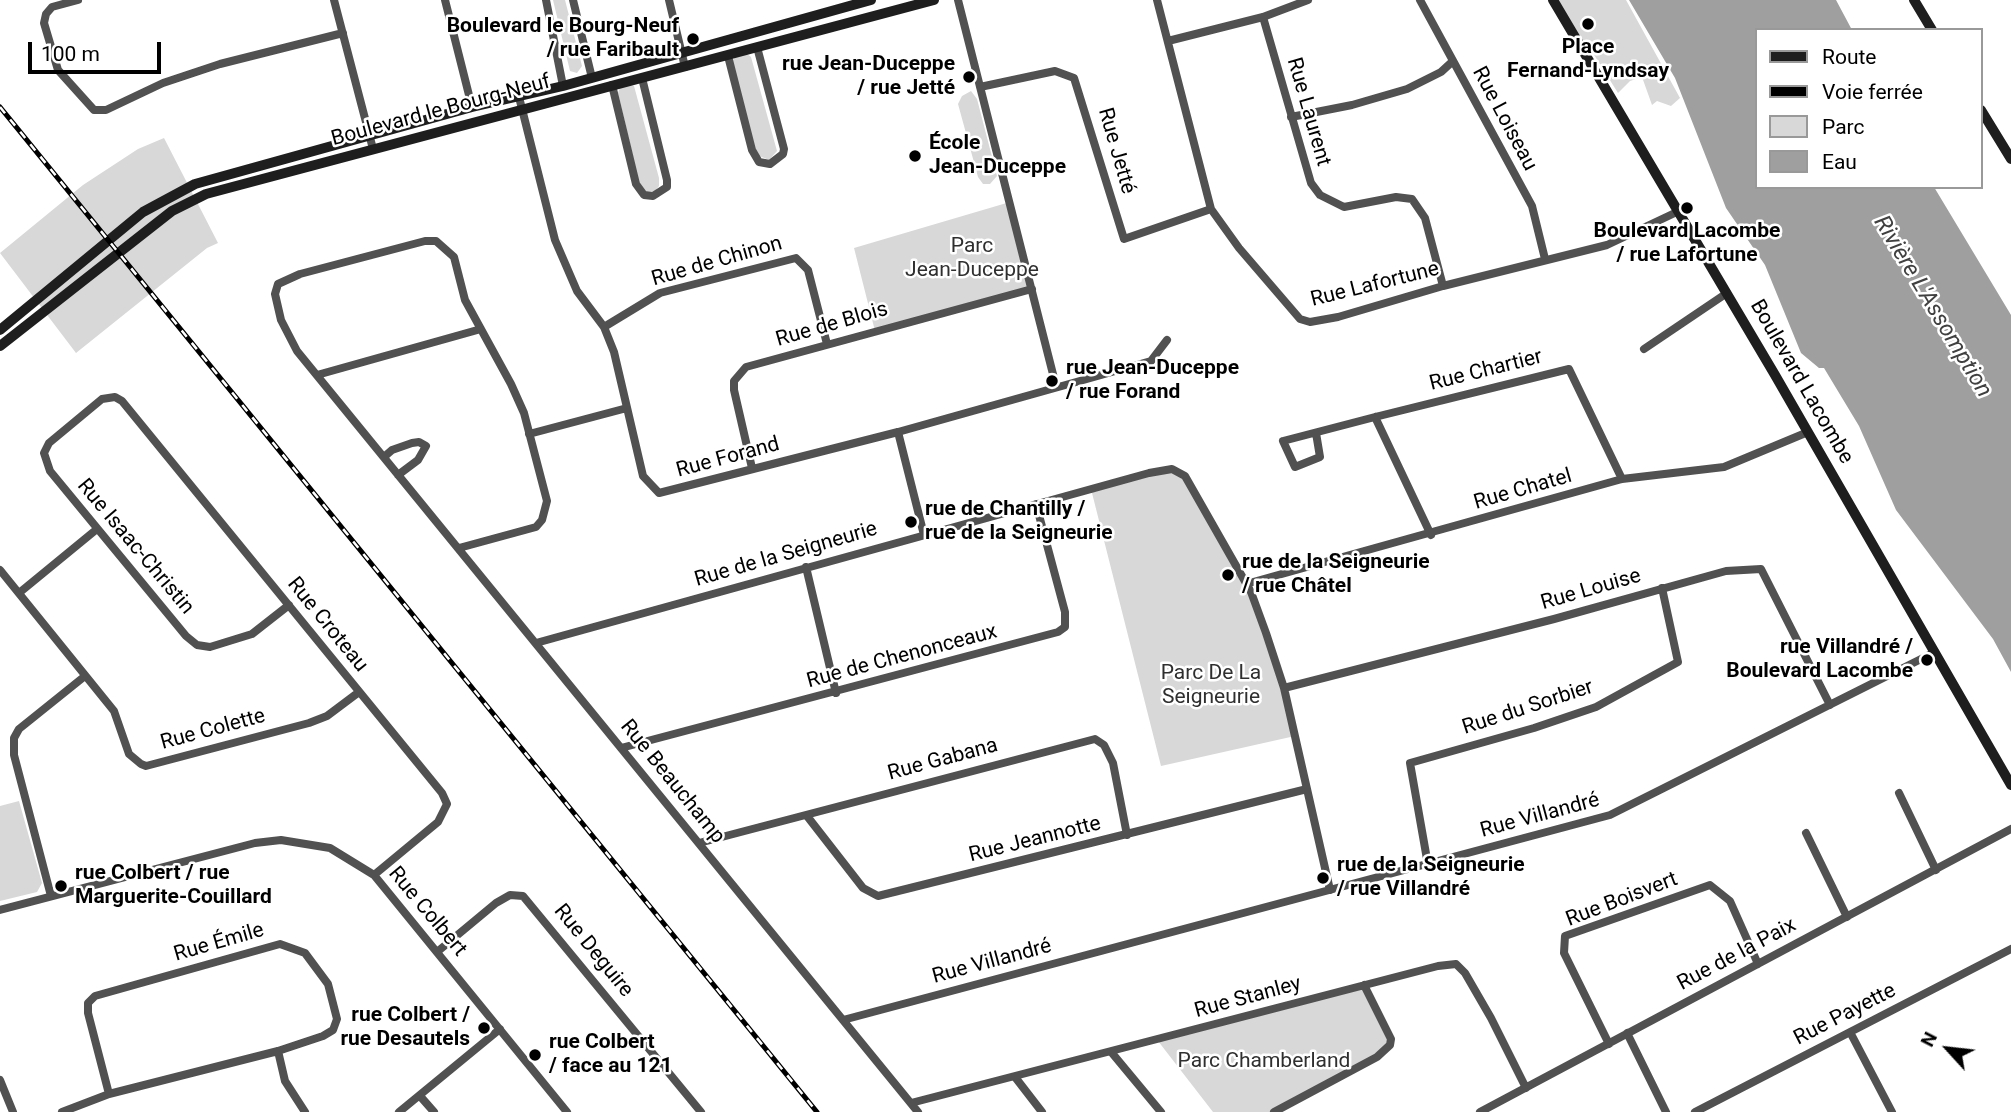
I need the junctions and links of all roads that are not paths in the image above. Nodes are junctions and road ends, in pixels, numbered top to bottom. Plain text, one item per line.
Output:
1 (78, 0) edge
2 (334, 0) edge
3 (445, 0) edge
4 (546, 0) edge
5 (573, 0) edge
6 (669, 0) edge
7 (871, 0) edge
8 (934, 0) edge
9 (958, 0) edge
10 (1157, 0) edge
11 (1308, 0) edge
12 (1420, 0) edge
13 (1553, 0) edge
14 (1914, 0) edge
15 (1262, 17) junction
16 (1931, 28) edge
17 (343, 33) junction
18 (1168, 40) junction
19 (757, 47) junction
20 (681, 52) junction
21 (728, 56) junction
22 (1453, 61) junction
23 (685, 67) junction
24 (592, 78) junction
25 (642, 78) junction
26 (612, 85) junction
27 (563, 86) junction
28 (981, 87) junction
29 (519, 97) junction
30 (472, 107) junction
31 (522, 110) junction
32 (1983, 113) edge
33 (1291, 117) junction
34 (370, 135) junction
35 (373, 149) junction
36 (2011, 159) edge
37 (1211, 209) junction
38 (1679, 211) junction
39 (1545, 260) junction
40 (1443, 286) junction
41 (1032, 289) junction
42 (1727, 293) junction
43 (604, 327) junction
44 (481, 329) junction
45 (0, 330) edge
46 (1167, 340) dead end
47 (827, 344) junction
48 (0, 346) edge
49 (1644, 349) dead end
50 (317, 375) junction
51 (1056, 386) junction
52 (109, 397) joint
53 (627, 408) junction
54 (1375, 417) junction
55 (898, 432) junction
56 (1808, 432) junction
57 (1316, 433) junction
58 (529, 434) junction
59 (384, 457) junction
60 (752, 468) junction
61 (398, 474) junction
62 (1622, 479) junction
63 (1036, 504) junction
64 (97, 528) junction
65 (924, 535) junction
66 (1431, 535) junction
67 (459, 548) junction
68 (806, 568) junction
69 (0, 570) edge
70 (1246, 584) junction
71 (1662, 588) junction
72 (19, 593) junction
73 (289, 605) junction
74 (536, 643) junction
75 (1935, 652) junction
76 (85, 676) junction
77 (1284, 688) junction
78 (359, 692) junction
79 (836, 693) junction
80 (1830, 705) junction
81 (621, 748) junction
82 (2011, 785) edge
83 (1307, 789) junction
84 (1899, 793) dead end
85 (807, 816) junction
86 (2011, 829) edge
87 (1806, 833) dead end
88 (1127, 835) junction
89 (699, 843) junction
90 (1428, 865) junction
91 (1936, 870) junction
92 (374, 875) junction
93 (1330, 890) junction
94 (51, 896) junction
95 (0, 910) edge
96 (1847, 917) junction
97 (2011, 949) edge
98 (437, 952) junction
99 (1758, 964) junction
100 (1364, 985) junction
101 (843, 1020) junction
102 (500, 1029) junction
103 (1850, 1032) junction
104 (1627, 1033) junction
105 (1609, 1044) junction
106 (278, 1051) junction
107 (1112, 1053) junction
108 (1015, 1077) junction
109 (0, 1080) edge
110 (1526, 1088) junction
111 (109, 1094) junction
112 (420, 1096) junction
113 (911, 1104) junction
114 (13, 1112) edge
115 (62, 1112) edge
116 (304, 1112) edge
117 (399, 1112) edge
118 (434, 1112) edge
119 (567, 1112) edge
120 (701, 1112) edge
121 (918, 1112) edge
122 (1042, 1112) edge
123 (1161, 1112) edge
124 (1275, 1112) edge
125 (1480, 1112) edge
126 (1666, 1112) edge
127 (1695, 1112) edge
128 (1892, 1112) edge

1 - 17 street
2 - 17 street
3 - 30 street
4 - 27 street
5 - 24 street
6 - 20 street
7 - 20 street, Boulevard le Bourg-Neuf
8 - 19 street, Boulevard le Bourg-Neuf
9 - 28 street
10 - 18 street, Rue Lafortune
11 - 15 street
12 - 22 street, Rue Loiseau
13 - 38 street, Boulevard Lacombe
14 - 16 street
15 - 18 street
15 - 33 street, Rue Laurent
17 - 34 street
18 - 37 street, Rue Lafortune
19 - 21 street, Boulevard le Bourg-Neuf
19 - 21 street
20 - 23 street
20 - 24 street, Boulevard le Bourg-Neuf
21 - 23 street, Boulevard le Bourg-Neuf
22 - 33 street
22 - 39 street, Rue Loiseau
23 - 25 street, Boulevard le Bourg-Neuf
24 - 27 street, Boulevard le Bourg-Neuf
25 - 26 street, Boulevard le Bourg-Neuf
25 - 26 street
26 - 31 street, Boulevard le Bourg-Neuf
27 - 29 street, Boulevard le Bourg-Neuf
28 - 37 street, Rue Jetté
28 - 41 street
29 - 30 street, Boulevard le Bourg-Neuf
29 - 31 street, Rue Forand
30 - 34 street, Boulevard le Bourg-Neuf
31 - 35 street, Boulevard le Bourg-Neuf
31 - 43 street, Rue Forand
32 - 36 street
33 - 40 street, Rue Laurent
34 - 35 street
34 - 45 street, Boulevard le Bourg-Neuf
35 - 48 street, Boulevard le Bourg-Neuf
37 - 40 street, Rue Lafortune
38 - 39 street, Rue Lafortune
38 - 42 street, Boulevard Lacombe
39 - 40 street, Rue Lafortune
41 - 47 street, Rue de Blois
41 - 51 street
42 - 49 street
42 - 56 street, Boulevard Lacombe
43 - 47 street, Rue de Chinon
43 - 53 street, Rue Forand
44 - 50 street
44 - 50 street, Rue Beauchamp
44 - 58 street
46 - 51 street, Rue Forand
47 - 60 street, Rue de Blois
50 - 59 street, Rue Beauchamp
51 - 55 street, Rue Forand
52 - 64 street, Rue Isaac-Christin
52 - 73 street, Rue Croteau
53 - 58 street
53 - 60 street, Rue Forand
54 - 57 street
54 - 62 street, Rue Chartier
54 - 66 street
55 - 60 street, Rue Forand
55 - 65 street
56 - 62 street, Rue Chatel
56 - 75 street, Boulevard Lacombe
57 - 57 street
58 - 67 street
59 - 61 street, Rue Beauchamp
59 - 61 street
61 - 67 street, Rue Beauchamp
62 - 66 street, Rue Chatel
63 - 65 street, Rue de la Seigneurie
63 - 70 street, Rue de la Seigneurie
63 - 79 street, Rue de Chenonceaux
64 - 72 street
64 - 73 street, Rue Isaac-Christin
65 - 68 street, Rue de la Seigneurie
66 - 70 street, Rue Chatel
67 - 74 street, Rue Beauchamp
68 - 74 street, Rue de la Seigneurie
68 - 79 street
69 - 72 street, Rue Colette
70 - 77 street, Rue de la Seigneurie
71 - 77 street, Rue Louise
71 - 80 street, Rue Louise
71 - 90 street, Rue du Sorbier
72 - 76 street, Rue Colette
73 - 78 street, Rue Croteau
74 - 81 street, Rue Beauchamp
75 - 80 street, Rue Villandré
75 - 82 street, Boulevard Lacombe
76 - 78 street, Rue Colette
76 - 94 street
77 - 83 street, Rue de la Seigneurie
78 - 92 street, Rue Croteau
79 - 81 street, Rue de Chenonceaux
80 - 90 street, Rue Villandré
81 - 89 street, Rue Beauchamp
83 - 88 street, Rue Jeannotte
83 - 93 street, Rue de la Seigneurie
84 - 91 street
85 - 88 street, Rue Jeannotte
85 - 88 street, Rue Gabana
85 - 89 street, Rue Gabana
86 - 91 street, Rue de la Paix
87 - 96 street
89 - 101 street, Rue Beauchamp
90 - 93 street, Rue Villandré
91 - 96 street, Rue de la Paix
92 - 94 street, Rue Colbert
92 - 98 street, Rue Colbert
93 - 101 street, Rue Villandré
94 - 95 street, Rue Colbert
96 - 99 street, Rue de la Paix
97 - 103 street, Rue Payette
98 - 102 street, Rue Colbert
98 - 120 street, Rue Deguire
99 - 104 street, Rue de la Paix
99 - 105 street, Rue Boisvert
100 - 107 street, Rue Stanley
100 - 110 street, Rue Stanley
100 - 124 street
101 - 113 street, Rue Beauchamp
102 - 112 street
102 - 119 street, Rue Colbert
103 - 127 street, Rue Payette
103 - 128 street
104 - 105 street, Rue de la Paix
104 - 126 street
105 - 110 street, Rue de la Paix
106 - 111 street, Rue Émile
106 - 111 street, Rue Émile
106 - 116 street
107 - 108 street, Rue Stanley
107 - 123 street
108 - 113 street, Rue Stanley
108 - 122 street
109 - 114 street
110 - 125 street, Rue de la Paix
111 - 115 street, Rue Émile
112 - 117 street
112 - 118 street
113 - 121 street, Rue Beauchamp

